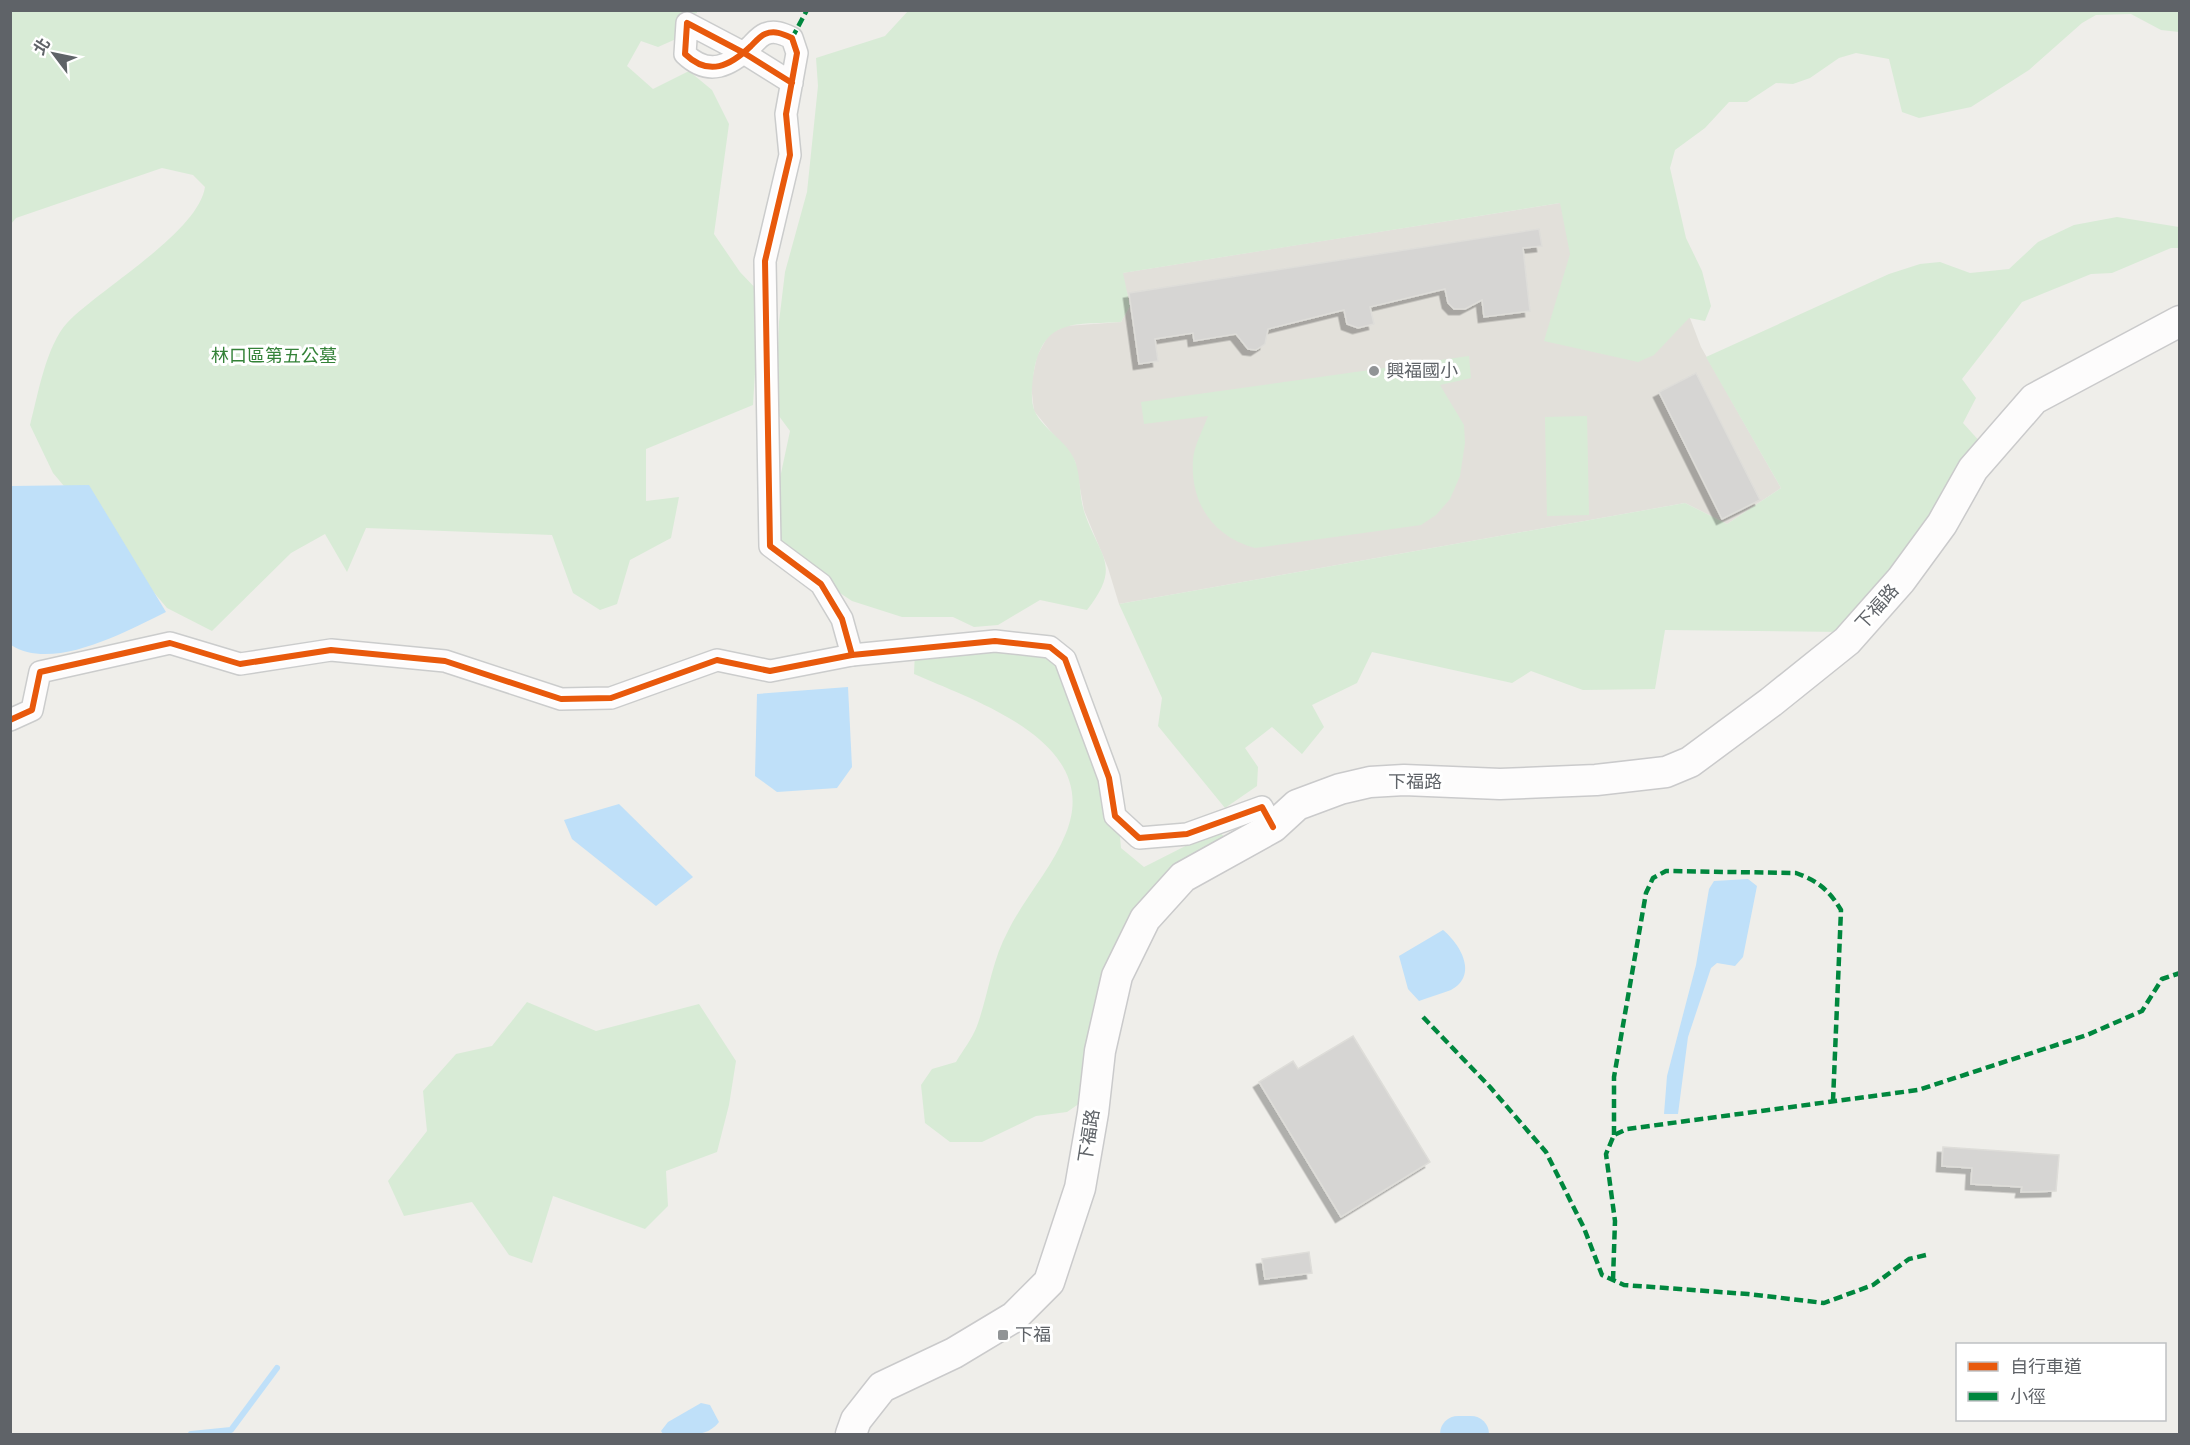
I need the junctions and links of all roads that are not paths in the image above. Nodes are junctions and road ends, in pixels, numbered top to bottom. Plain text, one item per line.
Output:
1 (792, 82) junction
2 (2180, 321) edge
3 (852, 656) junction
4 (10, 720) edge
5 (1273, 827) junction
6 (851, 1434) edge

1 - 1 street
1 - 3 street
2 - 5 main road, 下福路
3 - 4 street
3 - 5 street
5 - 6 main road, 下福路

